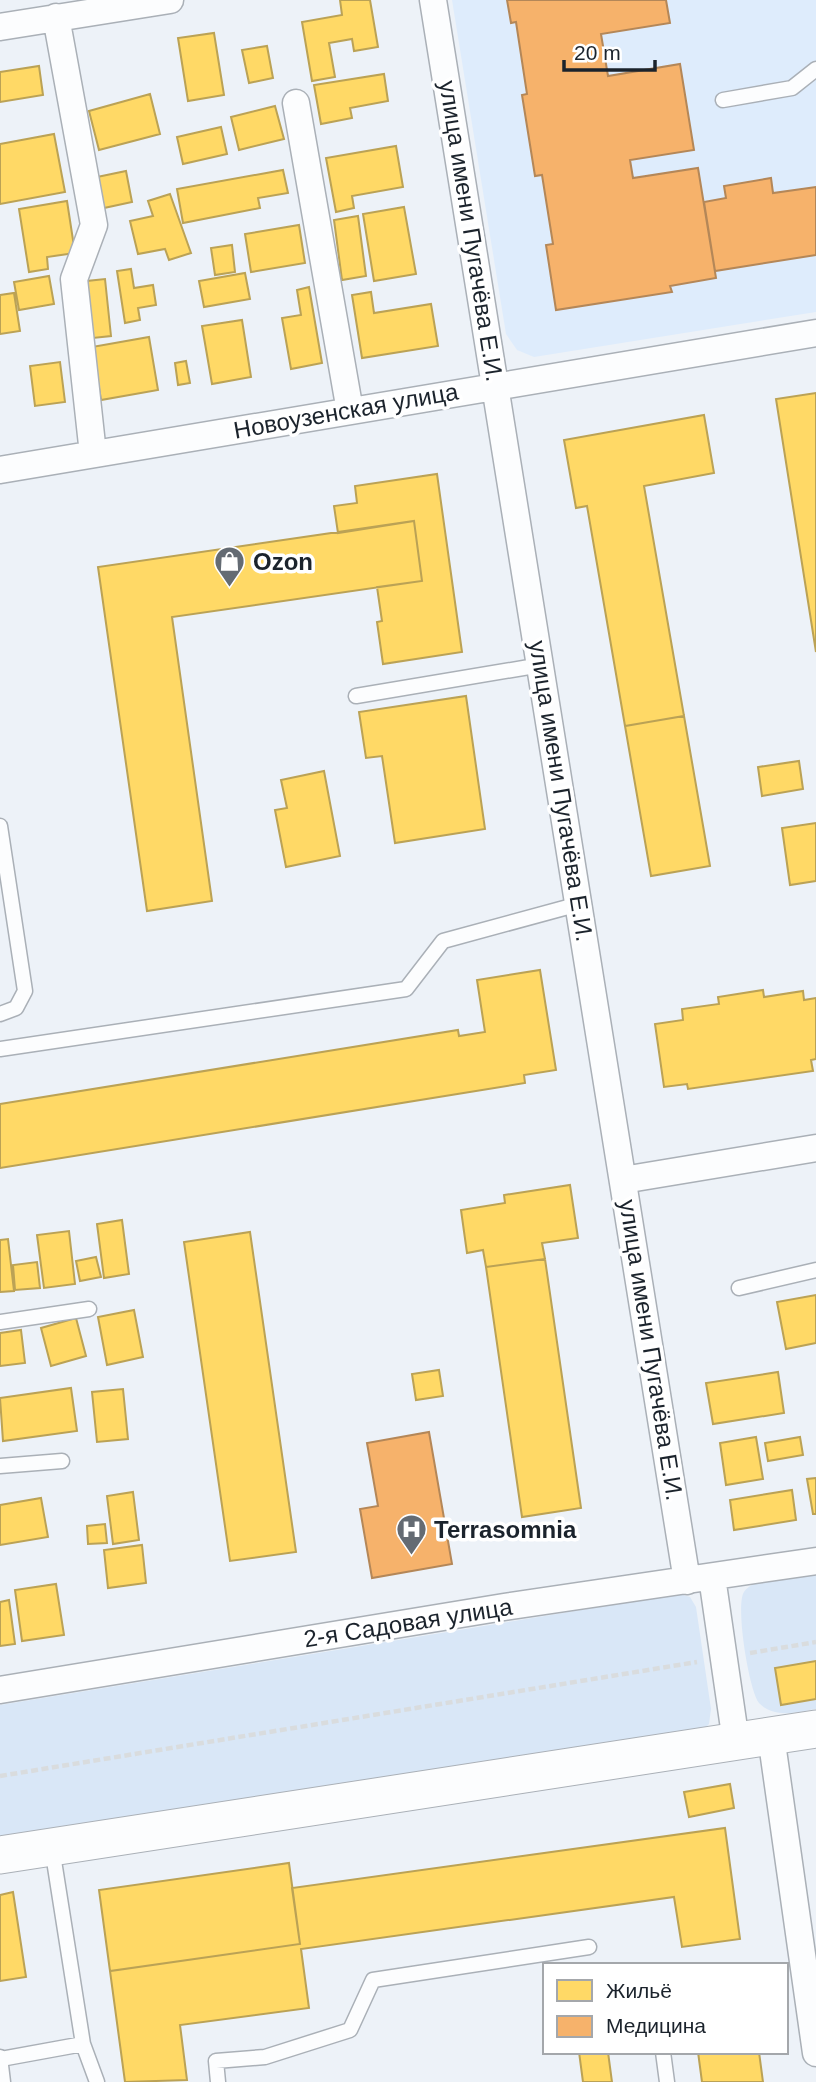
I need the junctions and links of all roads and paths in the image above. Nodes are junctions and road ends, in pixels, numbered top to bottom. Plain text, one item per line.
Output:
1 (170, 0) edge
2 (433, 0) edge
3 (56, 17) junction
4 (0, 27) edge
5 (816, 69) edge
6 (723, 100) dead end
7 (296, 103) dead end
8 (816, 333) edge
9 (496, 386) junction
10 (350, 411) junction
11 (93, 454) junction
12 (0, 470) edge
13 (541, 666) junction
14 (356, 696) dead end
15 (0, 826) edge
16 (579, 904) junction
17 (0, 1014) edge
18 (0, 1049) edge
19 (816, 1149) edge
20 (623, 1180) junction
21 (816, 1269) edge
22 (739, 1288) dead end
23 (89, 1309) dead end
24 (0, 1322) edge
25 (62, 1461) dead end
26 (0, 1466) edge
27 (816, 1561) edge
28 (700, 1579) junction
29 (816, 1642) edge
30 (724, 1657) junction
31 (0, 1690) edge
32 (816, 1729) edge
33 (753, 1739) junction
34 (0, 1776) edge
35 (52, 1848) junction
36 (0, 1855) edge
37 (589, 1947) dead end
38 (795, 1965) edge
39 (83, 2043) junction
40 (816, 2053) edge
41 (663, 2054) edge
42 (1, 2058) edge
43 (3, 2082) edge
44 (97, 2082) edge
45 (218, 2082) edge
46 (667, 2082) edge

1 - 3 street
2 - 9 street, улица имени Пугачёва Е.И.
3 - 4 street
3 - 11 street
5 - 6 lane
7 - 10 street
8 - 9 street, Новоузенская улица
9 - 10 street, Новоузенская улица
9 - 13 street, улица имени Пугачёва Е.И.
10 - 11 street, Новоузенская улица
11 - 12 street, Новоузенская улица
13 - 14 lane
13 - 16 street, улица имени Пугачёва Е.И.
15 - 17 lane
16 - 18 lane
16 - 20 street, улица имени Пугачёва Е.И.
19 - 20 street
20 - 28 street, улица имени Пугачёва Е.И.
21 - 22 lane
23 - 24 lane
25 - 26 lane
27 - 28 street, 2-я Садовая улица
28 - 30 street, улица имени Пугачёва Е.И.
28 - 31 street, 2-я Садовая улица
29 - 30 path
30 - 33 street, улица имени Пугачёва Е.И.
30 - 34 path
32 - 33 street
33 - 35 street
33 - 38 street, улица имени Пугачёва Е.И.
35 - 36 street
35 - 39 lane
37 - 45 lane
38 - 40 street, улица имени Пугачёва Е.И.
39 - 42 lane
39 - 44 lane
41 - 46 lane
42 - 43 lane

